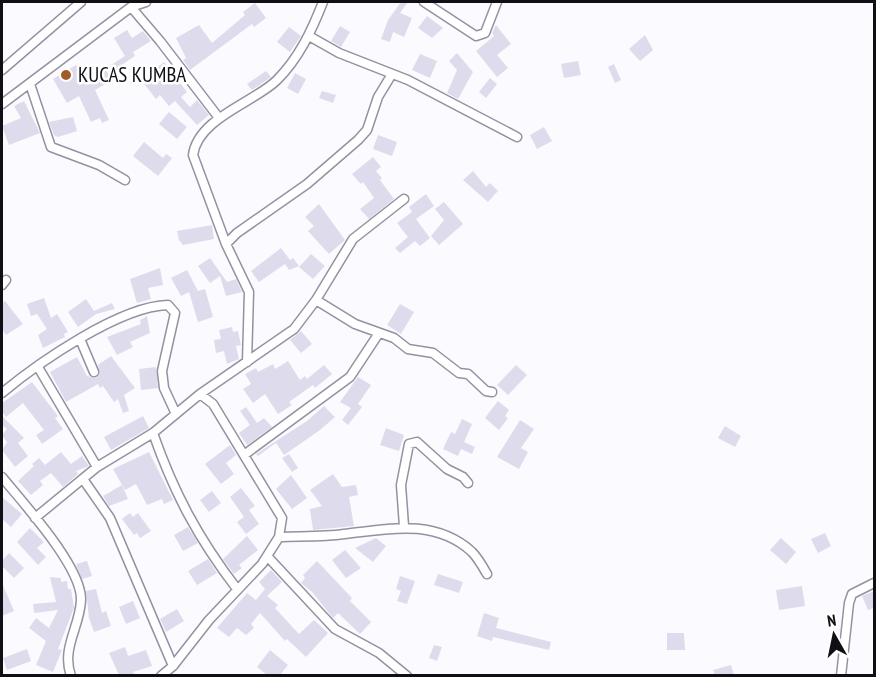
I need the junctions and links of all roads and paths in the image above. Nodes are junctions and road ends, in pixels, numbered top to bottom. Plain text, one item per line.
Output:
1 (81, 2) edge
2 (146, 2) edge
3 (323, 2) edge
4 (424, 2) edge
5 (497, 2) edge
6 (131, 8) junction
7 (309, 36) junction
8 (2, 70) edge
9 (392, 74) junction
10 (30, 84) junction
11 (2, 104) edge
12 (219, 118) junction
13 (516, 137) dead end
14 (125, 180) dead end
15 (404, 200) dead end
16 (226, 244) junction
17 (316, 300) junction
18 (379, 333) junction
19 (80, 339) junction
20 (247, 362) junction
21 (38, 367) junction
22 (94, 372) dead end
23 (492, 392) dead end
24 (2, 393) edge
25 (200, 394) junction
26 (176, 414) junction
27 (153, 433) junction
28 (244, 455) junction
29 (97, 467) junction
30 (2, 477) edge
31 (83, 479) junction
32 (468, 483) dead end
33 (35, 518) junction
34 (404, 526) junction
35 (279, 537) junction
36 (267, 556) junction
37 (487, 574) dead end
38 (874, 583) edge
39 (237, 589) junction
40 (173, 666) junction
41 (71, 675) edge
42 (161, 675) edge
43 (407, 675) edge
44 (842, 675) edge

1 - 8 street
2 - 6 street
3 - 7 street
4 - 5 street
6 - 10 street
6 - 12 street
7 - 9 street
7 - 12 street
9 - 13 street
9 - 16 street
10 - 11 street
10 - 14 street
12 - 16 street
15 - 17 street
16 - 20 street
17 - 18 street
17 - 20 street
18 - 23 street
18 - 28 street
19 - 21 street
19 - 22 street
19 - 26 street
20 - 25 street
21 - 24 street
21 - 29 street
25 - 26 street
25 - 28 street
26 - 27 street
27 - 29 street
27 - 39 street
28 - 35 street
29 - 31 street
30 - 33 street
31 - 33 street
31 - 40 street
32 - 34 street
33 - 41 street
34 - 35 street
34 - 37 street
35 - 36 street
36 - 39 street
36 - 43 street
38 - 44 street
39 - 40 street
40 - 42 street

